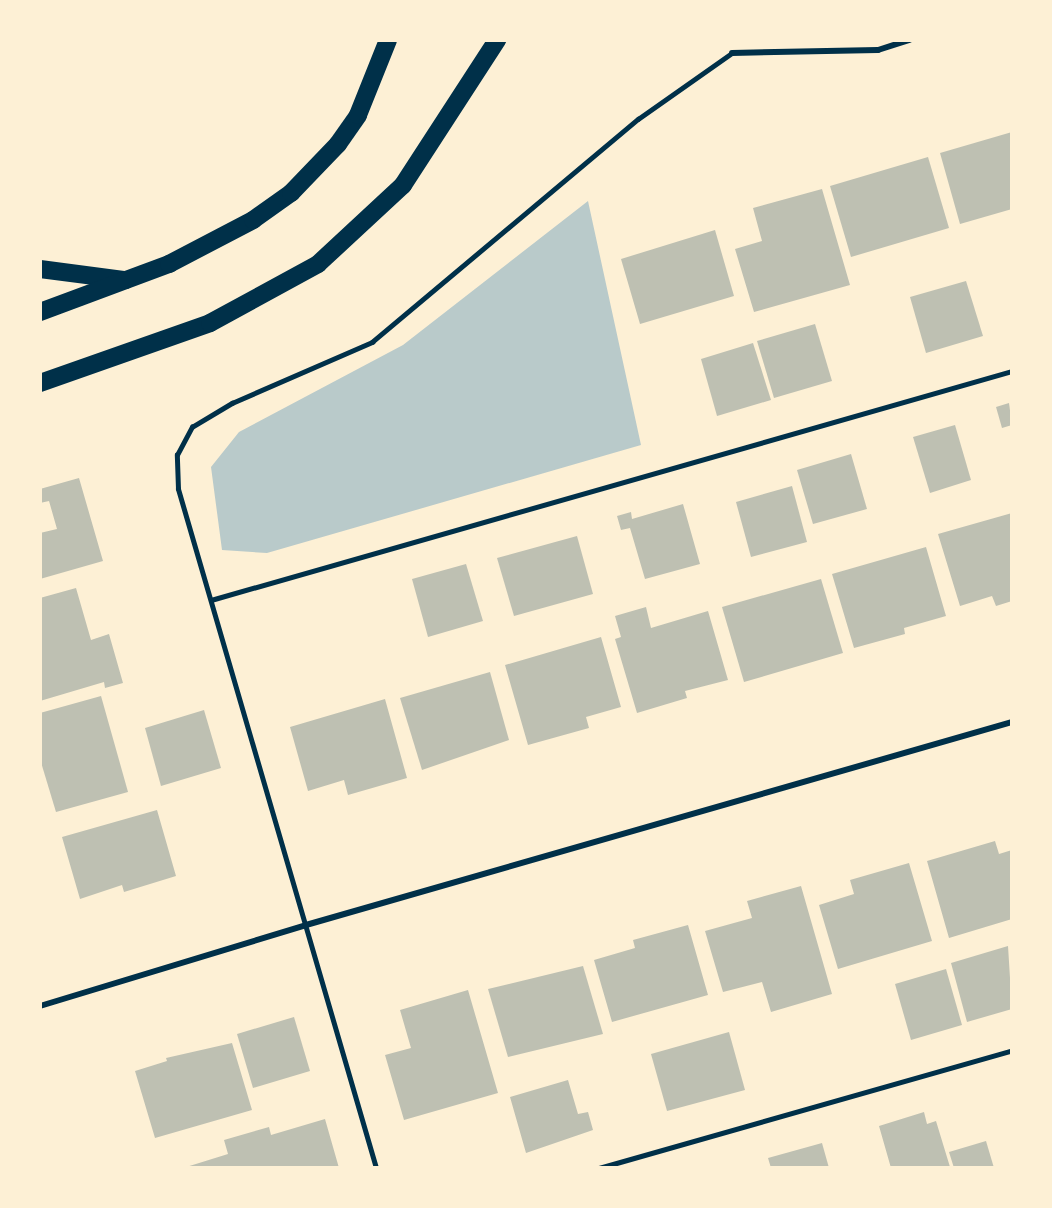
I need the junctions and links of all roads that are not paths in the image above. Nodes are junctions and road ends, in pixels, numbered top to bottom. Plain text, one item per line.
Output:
1 (388, 40) edge
2 (497, 40) edge
3 (909, 40) edge
4 (732, 53) joint
5 (40, 269) edge
6 (126, 281) junction
7 (40, 312) edge
8 (1011, 371) edge
9 (40, 383) edge
10 (211, 600) junction
11 (1011, 722) edge
12 (306, 925) junction
13 (40, 1006) edge
14 (1011, 1050) edge
15 (376, 1167) edge
16 (599, 1167) edge

1 - 6 highway
2 - 9 highway
3 - 4 street
4 - 10 lane
5 - 6 highway
6 - 7 highway
8 - 10 lane
10 - 12 lane
11 - 12 street
12 - 13 street
12 - 15 lane
14 - 16 lane

